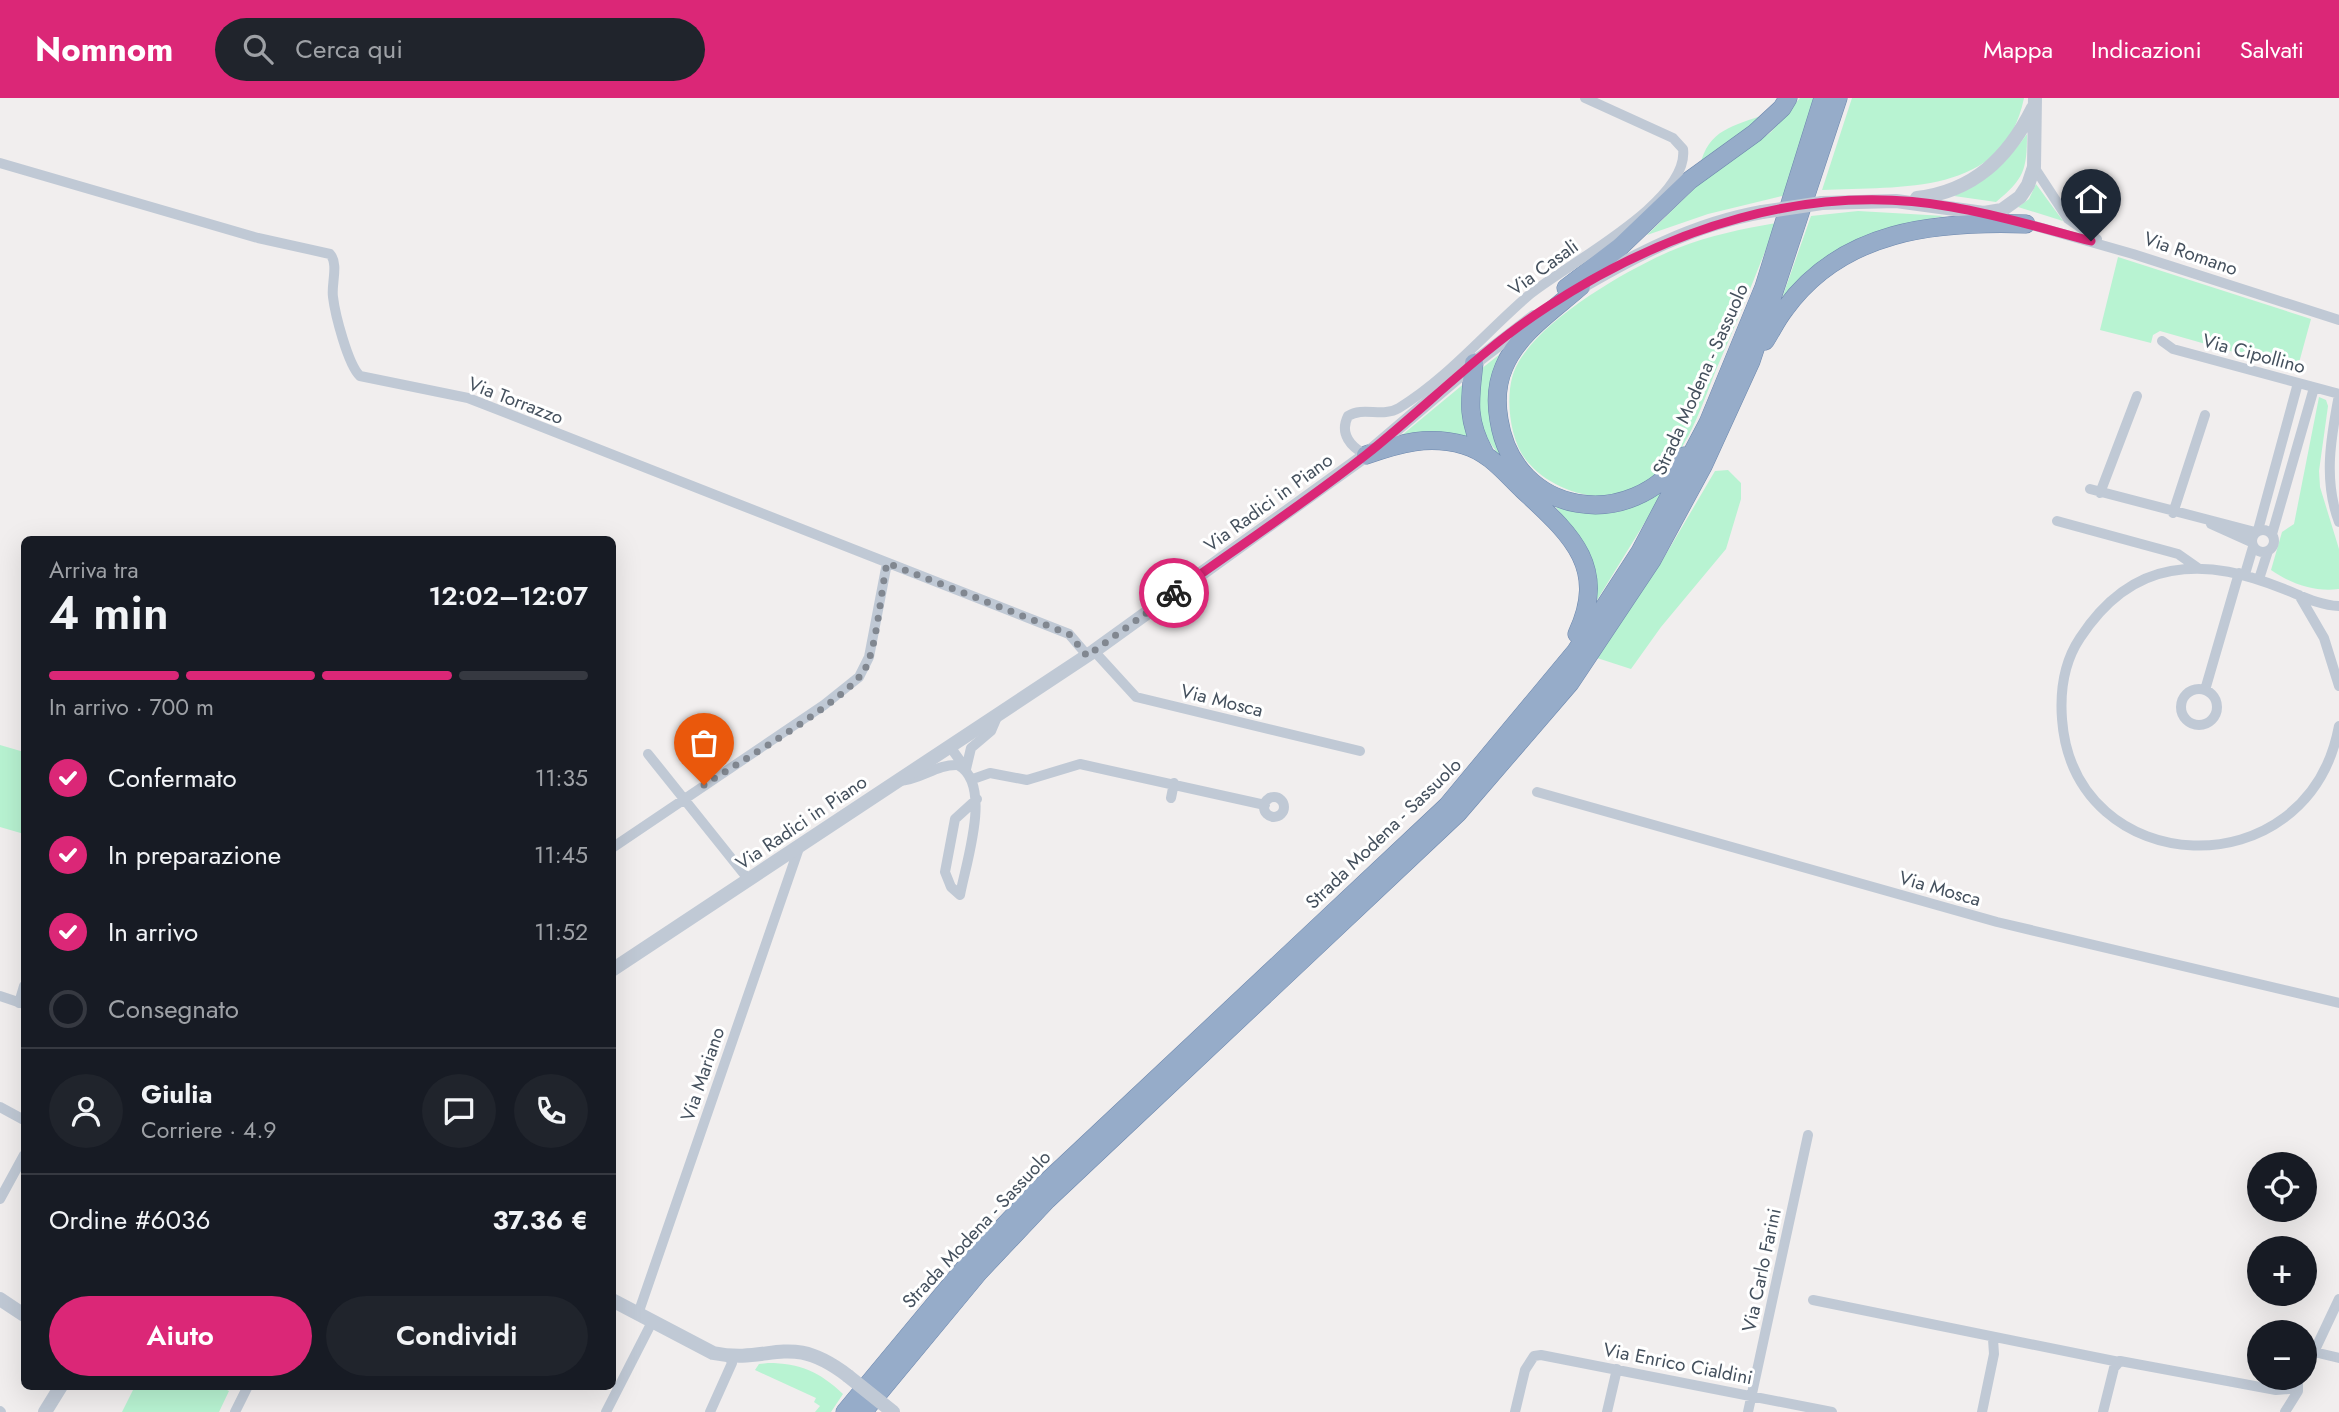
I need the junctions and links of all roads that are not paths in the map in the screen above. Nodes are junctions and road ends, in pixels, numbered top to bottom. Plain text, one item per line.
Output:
1 (1585, 98) edge
2 (1788, 98) edge
3 (1823, 98) edge
4 (1839, 98) edge
5 (2035, 101) edge
6 (0, 163) edge
7 (2034, 167) junction
8 (1896, 201) junction
9 (1822, 203) joint
10 (1984, 213) junction
11 (2026, 224) junction
12 (2112, 247) junction
13 (1581, 286) junction
14 (1545, 308) junction
15 (2339, 320) edge
16 (2162, 341) dead end
17 (1751, 361) junction
18 (1474, 363) junction
19 (2298, 383) junction
20 (2314, 388) junction
21 (2339, 395) edge
22 (2137, 396) dead end
23 (2205, 415) dead end
24 (1708, 423) junction
25 (1484, 452) junction
26 (1366, 455) junction
27 (2173, 513) junction
28 (2057, 521) dead end
29 (2339, 522) edge
30 (2273, 534) junction
31 (2254, 538) junction
32 (2267, 551) junction
33 (887, 563) junction
34 (2198, 568) junction
35 (2242, 574) junction
36 (2259, 579) junction
37 (2299, 595) junction
38 (2339, 606) edge
39 (1091, 653) junction
40 (1562, 681) junction
41 (2339, 686) edge
42 (2205, 690) dead end
43 (997, 717) junction
44 (2339, 726) edge
45 (951, 748) junction
46 (1360, 751) dead end
47 (648, 754) dead end
48 (969, 774) junction
49 (896, 781) junction
50 (1174, 783) junction
51 (1536, 792) dead end
52 (1171, 798) dead end
53 (684, 799) junction
54 (977, 799) junction
55 (1265, 805) dead end
56 (616, 845) edge
57 (800, 845) junction
58 (748, 879) junction
59 (616, 968) edge
60 (0, 996) edge
61 (21, 1003) edge
62 (2339, 1003) edge
63 (0, 1107) edge
64 (21, 1118) edge
65 (1808, 1135) dead end
66 (21, 1160) edge
67 (0, 1199) edge
68 (0, 1299) edge
69 (2339, 1299) edge
70 (1813, 1300) dead end
71 (616, 1302) edge
72 (21, 1313) edge
73 (638, 1314) junction
74 (652, 1322) junction
75 (1993, 1339) junction
76 (2317, 1346) edge
77 (2317, 1353) edge
78 (729, 1356) junction
79 (2339, 1358) edge
80 (2120, 1362) junction
81 (1617, 1368) junction
82 (2247, 1384) edge
83 (59, 1390) edge
84 (246, 1390) edge
85 (2285, 1390) edge
86 (2298, 1390) edge
87 (1752, 1395) junction
88 (2286, 1410) edge
89 (45, 1412) edge
90 (235, 1412) edge
91 (606, 1412) edge
92 (710, 1412) edge
93 (845, 1412) edge
94 (863, 1412) edge
95 (893, 1412) edge
96 (1515, 1412) edge
97 (1607, 1412) edge
98 (1748, 1412) edge
99 (1832, 1412) edge
100 (1982, 1412) edge
101 (2103, 1412) edge

1 - 26 street, Via Casali
2 - 14 highway
3 - 24 highway, Strada Modena - Sassuolo
4 - 17 highway, Strada Modena - Sassuolo
5 - 7 street
5 - 8 street
6 - 33 street, Via Torrazzo
7 - 10 street
7 - 12 street
8 - 9 street, Via Romano
8 - 10 street, Via Romano
9 - 13 street, Via Radici in Piano, bridge
10 - 11 street, Via Romano
11 - 12 street, Via Romano
11 - 17 highway
12 - 15 street, Via Romano
13 - 14 street, Via Radici in Piano
13 - 24 highway
14 - 18 street, Via Radici in Piano
16 - 19 street, Via Cipollino
17 - 40 highway, Strada Modena - Sassuolo
18 - 25 highway
18 - 26 street, Via Radici in Piano
19 - 20 street, Via Cipollino
19 - 31 street
20 - 21 street, Via Cipollino
20 - 30 street
21 - 29 street
22 - 27 street
23 - 27 street
24 - 40 highway, Strada Modena - Sassuolo
25 - 26 highway
25 - 40 highway
26 - 39 street, Via Radici in Piano
27 - 31 street
28 - 34 street
30 - 31 street
30 - 32 street
31 - 32 street
31 - 35 street
32 - 36 street
33 - 39 street, Via Torrazzo
33 - 53 street
34 - 35 street
34 - 44 street
35 - 36 street
35 - 42 street
36 - 37 street
37 - 38 street
37 - 41 street
39 - 43 street, Via Radici in Piano
39 - 46 street, Via Mosca
40 - 93 highway, Strada Modena - Sassuolo
40 - 94 highway, Strada Modena - Sassuolo
43 - 45 street, Via Radici in Piano
43 - 48 street
45 - 48 street
45 - 49 street, Via Radici in Piano
47 - 53 street
48 - 49 street
48 - 50 street
48 - 54 street
49 - 57 street, Via Radici in Piano
50 - 52 street
50 - 55 street
51 - 62 street, Via Mosca
53 - 56 street
53 - 58 street
54 - 54 street
57 - 58 street, Via Radici in Piano
57 - 73 street, Via Mariano
58 - 59 street, Via Radici in Piano
60 - 61 street
63 - 64 street
65 - 87 street, Via Carlo Farini
66 - 67 street
68 - 72 street
69 - 76 street
70 - 75 street
71 - 73 street
73 - 74 street
74 - 78 street
74 - 91 street
75 - 80 street
75 - 100 street
77 - 79 street
78 - 92 street
78 - 95 street, bridge
80 - 82 street
80 - 101 street
81 - 87 street, Via Enrico Cialdini
81 - 96 street, Via Enrico Cialdini
81 - 97 street
83 - 89 street
84 - 90 street
85 - 88 street
86 - 88 street
87 - 98 street, Via Carlo Farini
87 - 99 street, Via Enrico Cialdini

